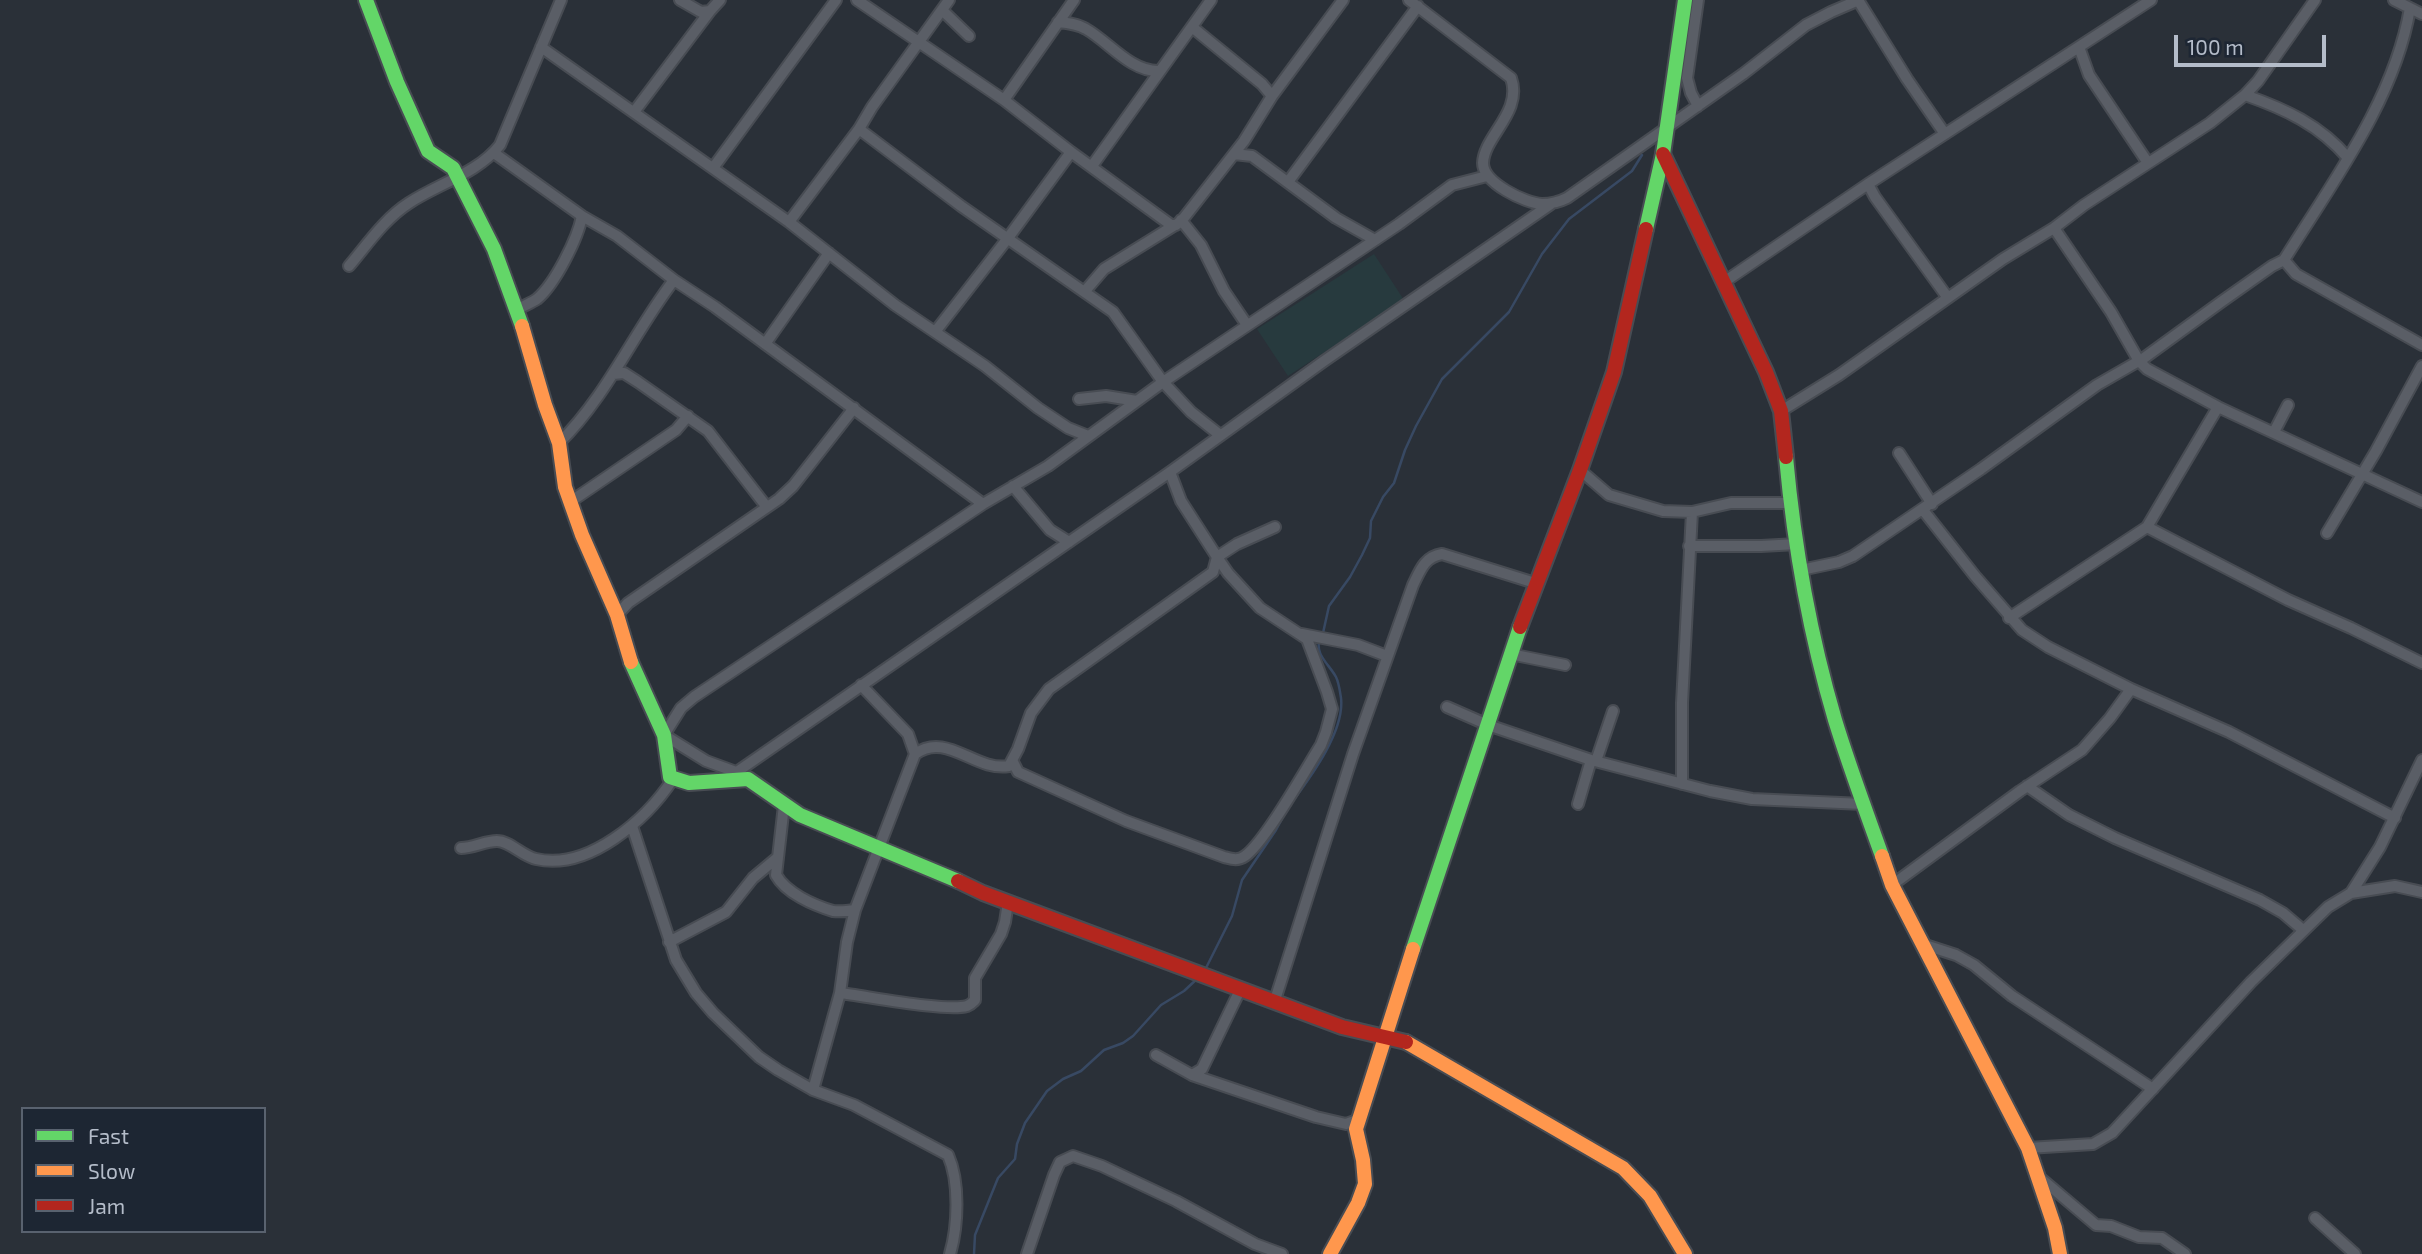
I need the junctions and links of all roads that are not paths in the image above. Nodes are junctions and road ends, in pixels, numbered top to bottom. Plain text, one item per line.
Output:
1 (366, 0) edge
2 (561, 0) edge
3 (680, 0) edge
4 (720, 0) edge
5 (835, 0) edge
6 (857, 0) edge
7 (1074, 0) edge
8 (1211, 0) edge
9 (1343, 0) edge
10 (1685, 0) edge
11 (1698, 0) edge
12 (1859, 0) edge
13 (2151, 0) edge
14 (2315, 0) edge
15 (2394, 0) edge
16 (1414, 3) edge
17 (945, 5) edge
18 (2410, 8) junction
19 (710, 11) junction
20 (2422, 14) edge
21 (1058, 22) junction
22 (1192, 27) junction
23 (969, 36) dead end
24 (921, 42) junction
25 (541, 47) junction
26 (2079, 47) junction
27 (1158, 71) junction
28 (2258, 81) junction
29 (2245, 95) junction
30 (1272, 96) junction
31 (1004, 100) junction
32 (2267, 103) junction
33 (1698, 106) junction
34 (635, 112) junction
35 (1665, 128) junction
36 (859, 129) junction
37 (1945, 134) junction
38 (1244, 141) junction
39 (1071, 152) junction
40 (494, 153) junction
41 (1234, 154) junction
42 (1662, 154) junction
43 (1252, 156) junction
44 (2348, 158) junction
45 (2148, 163) junction
46 (1092, 166) junction
47 (713, 168) junction
48 (458, 176) junction
49 (1488, 176) junction
50 (1288, 182) junction
51 (1868, 184) junction
52 (1551, 204) junction
53 (582, 215) junction
54 (789, 222) junction
55 (1179, 222) junction
56 (2054, 228) junction
57 (1008, 238) junction
58 (1375, 240) junction
59 (829, 253) junction
60 (2284, 260) junction
61 (349, 266) dead end
62 (674, 280) junction
63 (1724, 282) junction
64 (1085, 291) junction
65 (1948, 298) junction
66 (517, 310) junction
67 (1247, 325) junction
68 (934, 332) junction
69 (765, 344) junction
70 (2422, 345) edge
71 (2139, 361) junction
72 (2422, 366) edge
73 (613, 374) junction
74 (1163, 382) junction
75 (1079, 399) dead end
76 (1137, 401) junction
77 (2288, 405) dead end
78 (2218, 407) junction
79 (854, 408) junction
80 (1781, 411) junction
81 (688, 416) junction
82 (2274, 432) junction
83 (1220, 435) junction
84 (1088, 436) junction
85 (559, 443) junction
86 (1899, 453) dead end
87 (1580, 470) junction
88 (1170, 472) junction
89 (2362, 472) junction
90 (1013, 486) junction
91 (570, 502) junction
92 (2422, 502) edge
93 (1790, 503) junction
94 (983, 504) junction
95 (766, 506) junction
96 (1928, 507) junction
97 (1692, 512) junction
98 (1275, 527) dead end
99 (2147, 527) junction
100 (2327, 533) dead end
101 (1069, 542) junction
102 (1797, 544) junction
103 (1689, 546) junction
104 (1217, 557) junction
105 (1801, 570) junction
106 (1535, 583) junction
107 (617, 615) junction
108 (2009, 618) junction
109 (1302, 634) junction
110 (1510, 654) junction
111 (1387, 656) junction
112 (2422, 663) edge
113 (1565, 665) dead end
114 (861, 685) junction
115 (2131, 689) junction
116 (1447, 707) dead end
117 (1613, 711) dead end
118 (1488, 725) junction
119 (664, 735) junction
120 (915, 754) junction
121 (2422, 760) edge
122 (754, 761) junction
123 (1594, 761) junction
124 (1013, 762) junction
125 (731, 776) junction
126 (673, 779) junction
127 (1682, 784) junction
128 (758, 785) junction
129 (2027, 786) junction
130 (1578, 804) dead end
131 (1863, 804) junction
132 (784, 806) junction
133 (2395, 818) junction
134 (632, 827) junction
135 (879, 847) junction
136 (461, 848) dead end
137 (777, 858) junction
138 (1892, 885) junction
139 (2422, 892) edge
140 (2351, 893) junction
141 (1008, 902) junction
142 (855, 910) junction
143 (2303, 930) junction
144 (669, 942) junction
145 (1922, 944) junction
146 (1241, 988) junction
147 (840, 993) junction
148 (1275, 1000) junction
149 (1385, 1037) junction
150 (1156, 1055) dead end
151 (1192, 1075) junction
152 (2152, 1089) junction
153 (813, 1090) junction
154 (1357, 1120) junction
155 (2028, 1148) junction
156 (2036, 1174) junction
157 (2315, 1218) dead end
158 (950, 1254) edge
159 (1027, 1254) edge
160 (1282, 1254) edge
161 (1330, 1254) edge
162 (1685, 1254) edge
163 (2060, 1254) edge
164 (2185, 1254) edge
165 (2356, 1254) edge

1 - 48 street
2 - 25 street
3 - 19 street
4 - 19 street
5 - 47 street
6 - 24 street
7 - 21 street
8 - 22 street
9 - 30 street
10 - 35 street
11 - 33 street
12 - 33 street
12 - 37 street
13 - 26 street
14 - 28 street
15 - 18 street
16 - 49 street
16 - 50 street
17 - 23 street
17 - 24 street
18 - 20 street
18 - 44 street
19 - 34 street
21 - 27 street
21 - 31 street
22 - 27 street
22 - 30 street
24 - 31 street
24 - 36 street
25 - 34 street
25 - 40 street
26 - 37 street
26 - 45 street
27 - 46 street
28 - 29 street
28 - 32 street
29 - 32 street
29 - 45 street
30 - 38 street
31 - 39 street
32 - 44 street
33 - 35 street
34 - 47 street
35 - 42 street
35 - 52 street
36 - 54 street
36 - 57 street
37 - 51 street
38 - 41 street
38 - 43 street
39 - 46 street
39 - 57 street
40 - 48 street
40 - 53 street
41 - 43 street
41 - 55 street
42 - 63 street
42 - 87 street
43 - 50 street
44 - 60 street
45 - 56 street
46 - 55 street
47 - 54 street
48 - 61 street
48 - 66 street
49 - 52 street
49 - 58 street
50 - 58 street
51 - 63 street
51 - 65 street
52 - 83 street
53 - 62 street
53 - 66 street
54 - 59 street
55 - 64 street
55 - 67 street
56 - 65 street
56 - 71 street
57 - 64 street
57 - 68 street
58 - 67 street
59 - 68 street
59 - 69 street
60 - 70 street
60 - 71 street
62 - 69 street
62 - 73 street
63 - 80 street
64 - 74 street
65 - 80 street
66 - 85 street
67 - 74 street
68 - 84 street
69 - 79 street
71 - 78 street
71 - 96 street
72 - 89 street
73 - 81 street
73 - 85 street
74 - 76 street
74 - 83 street
75 - 76 street
76 - 84 street
77 - 82 street
78 - 82 street
78 - 99 street
79 - 94 street
79 - 95 street
80 - 93 street
81 - 91 street
81 - 95 street
82 - 89 street
83 - 88 street
84 - 90 street
85 - 91 street
86 - 96 street
87 - 97 street
87 - 106 street
88 - 101 street
88 - 104 street
89 - 92 street
89 - 100 street
90 - 94 street
90 - 101 street
91 - 107 street
93 - 97 street
93 - 102 street
94 - 119 street
95 - 107 street
96 - 105 street
96 - 108 street
97 - 103 street
98 - 104 street
99 - 108 street
99 - 112 street
101 - 114 street
102 - 103 street
102 - 105 street
103 - 127 street
104 - 109 street
104 - 124 street
105 - 131 street
106 - 110 street
106 - 111 street
107 - 119 street
108 - 115 street
109 - 111 street
109 - 124 street
110 - 113 street
110 - 118 street
111 - 148 street
114 - 120 street
114 - 122 street
115 - 129 street
115 - 133 street
116 - 118 street
117 - 123 street
118 - 123 street
118 - 149 street
119 - 125 street
119 - 126 street
120 - 124 street
120 - 135 street
121 - 133 street
122 - 125 street
122 - 128 street
123 - 127 street
123 - 130 street
125 - 126 street
125 - 128 street
126 - 134 street
127 - 131 street
128 - 132 street
129 - 138 street
129 - 143 street
131 - 138 street
132 - 135 street
132 - 137 street
133 - 140 street
134 - 136 street
134 - 144 street
135 - 141 street
135 - 142 street
137 - 142 street
137 - 144 street
138 - 145 street
139 - 140 street
140 - 143 street
141 - 146 street
141 - 147 street
142 - 147 street
143 - 152 street
144 - 153 street
145 - 152 street
145 - 155 street
146 - 148 street
146 - 151 street
147 - 153 street
148 - 149 street
149 - 154 street
149 - 162 street
150 - 151 street
151 - 154 street
152 - 155 street
153 - 158 street
154 - 161 street
155 - 156 street
156 - 163 street
156 - 164 street
157 - 165 street
159 - 160 street

